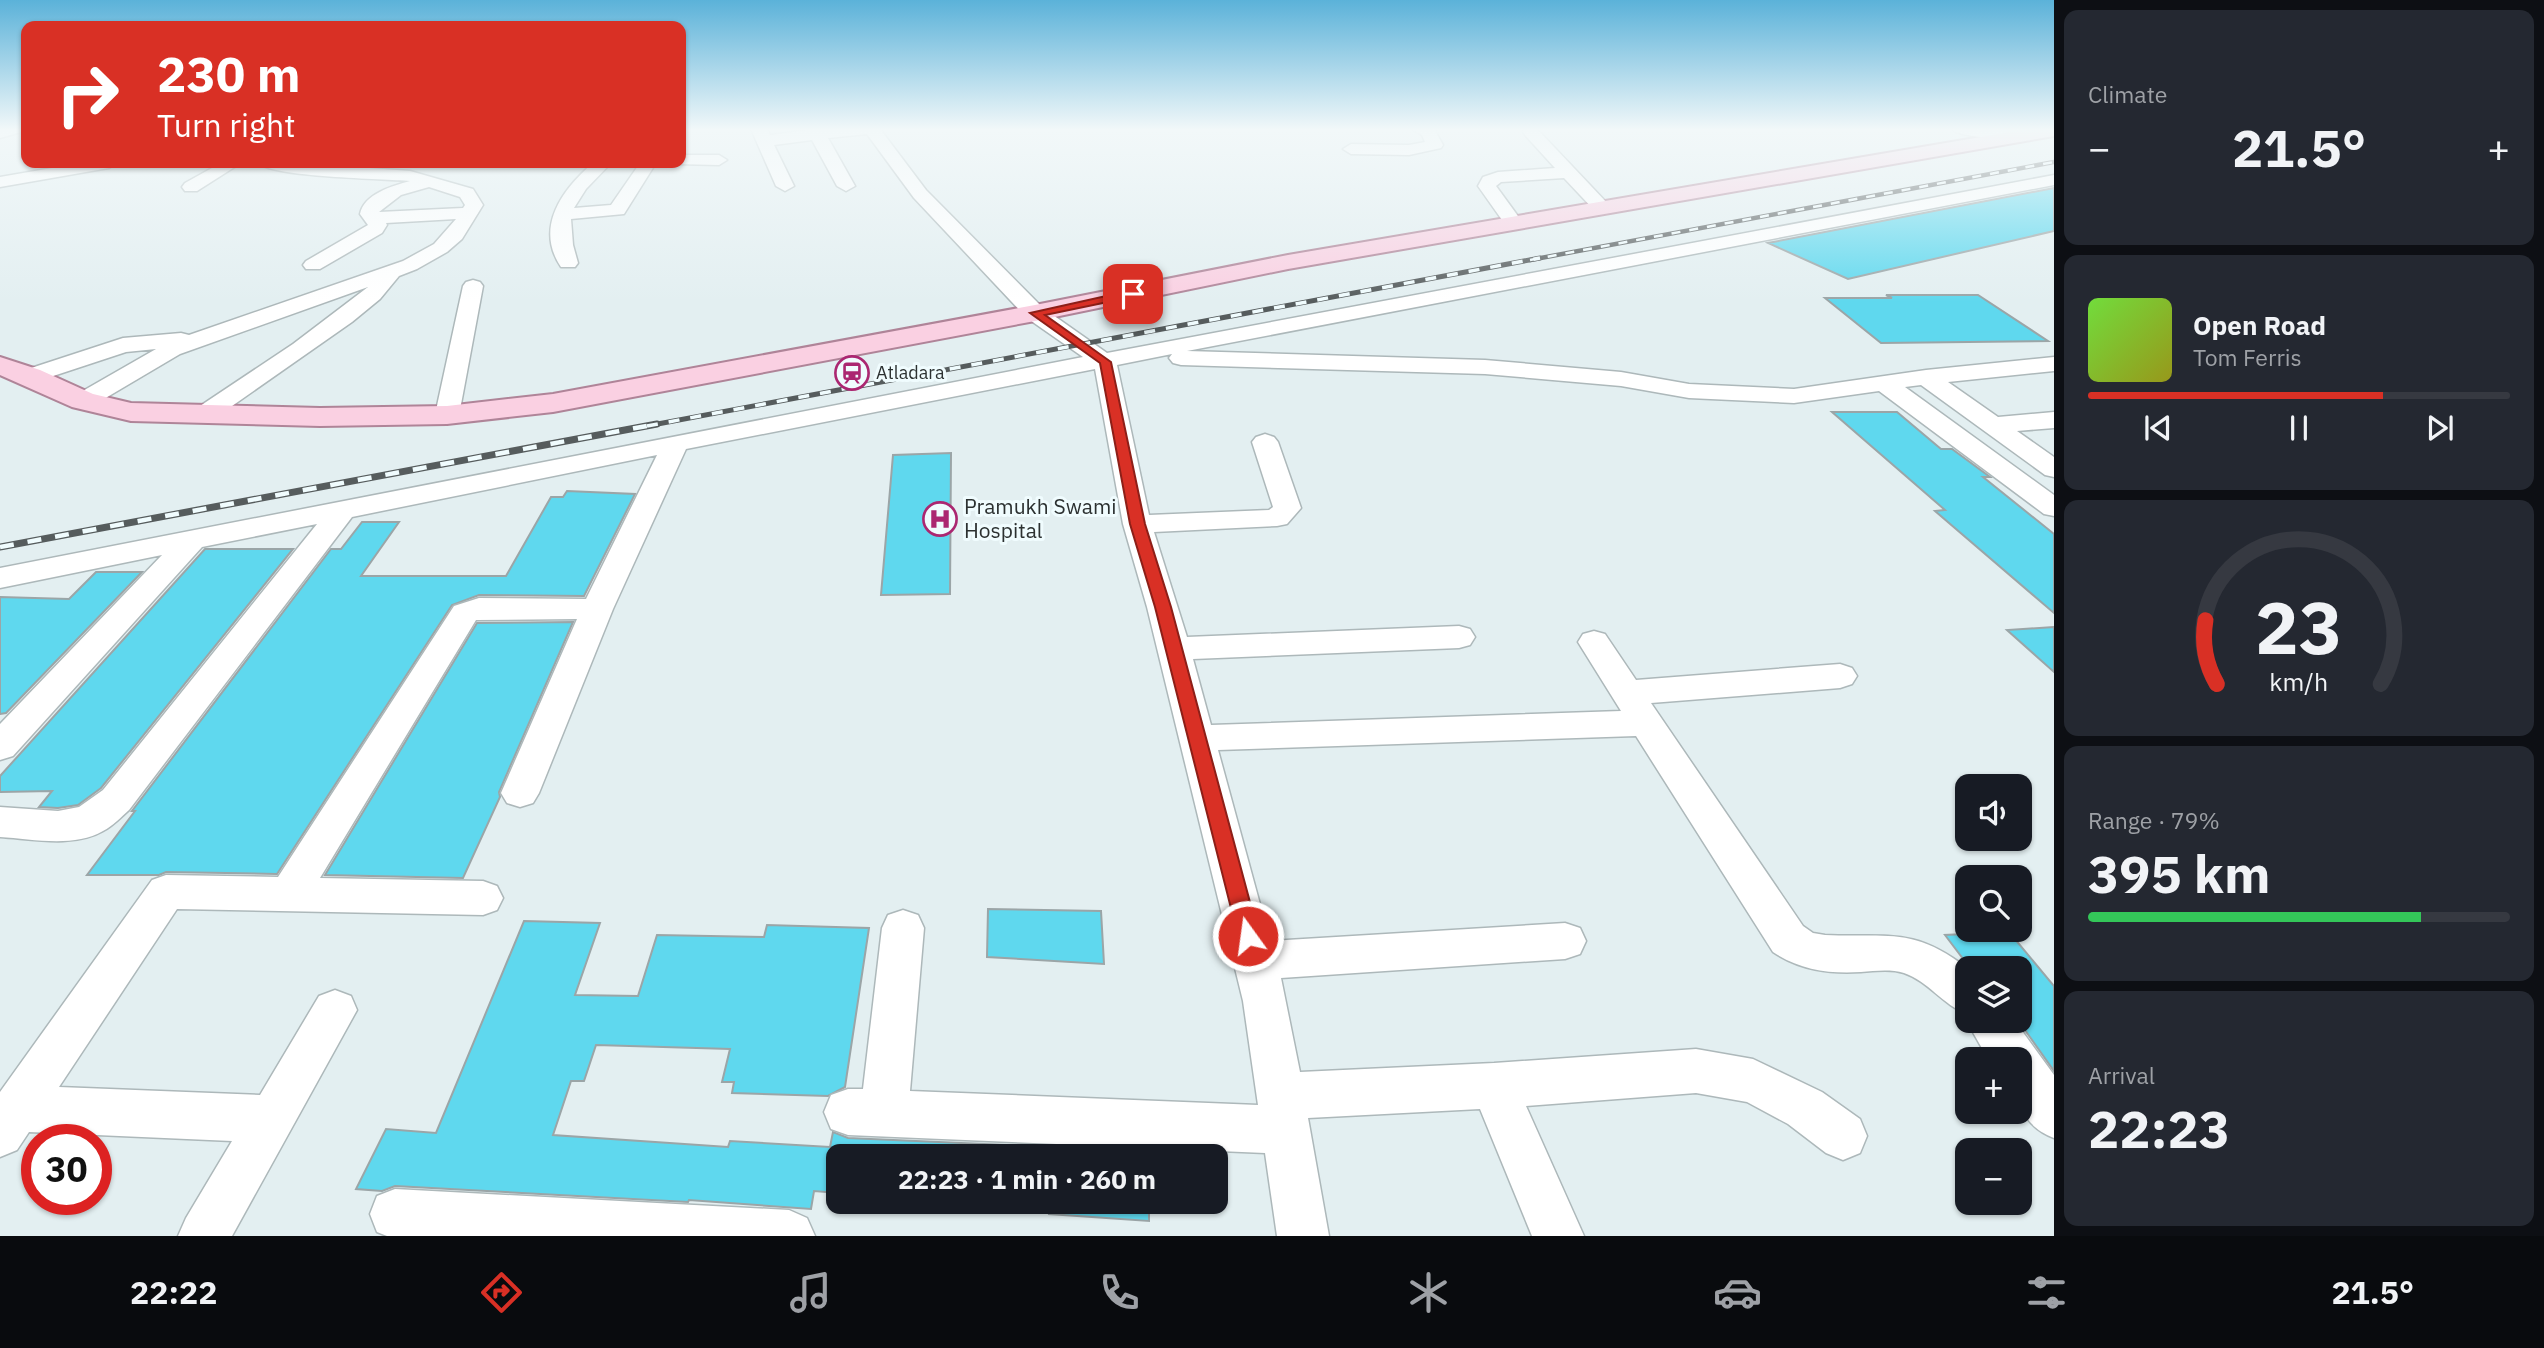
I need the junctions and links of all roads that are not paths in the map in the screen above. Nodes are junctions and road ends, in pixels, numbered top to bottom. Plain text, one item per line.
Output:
1 (399, 187) edge
2 (451, 187) edge
3 (576, 187) edge
4 (632, 187) edge
5 (914, 187) edge
6 (1487, 187) edge
7 (1582, 187) edge
8 (1727, 187) edge
9 (2019, 187) edge
10 (1602, 208) junction
11 (470, 213) junction
12 (564, 214) junction
13 (372, 218) junction
14 (1514, 223) junction
15 (568, 263) dead end
16 (313, 265) dead end
17 (395, 271) junction
18 (472, 286) dead end
19 (1035, 313) junction
20 (197, 340) junction
21 (1116, 359) junction
22 (2054, 364) edge
23 (10, 371) edge
24 (1926, 377) junction
25 (1884, 383) junction
26 (83, 401) junction
27 (203, 415) junction
28 (447, 415) junction
29 (2054, 420) edge
30 (1993, 425) junction
31 (1265, 442) dead end
32 (676, 443) junction
33 (2054, 469) edge
34 (2054, 508) edge
35 (344, 509) junction
36 (1137, 524) junction
37 (192, 540) junction
38 (0, 578) edge
39 (597, 609) junction
40 (1459, 637) dead end
41 (1594, 642) dead end
42 (1174, 649) junction
43 (1840, 677) dead end
44 (1637, 708) junction
45 (1197, 738) junction
46 (0, 747) edge
47 (520, 793) dead end
48 (0, 822) edge
49 (289, 894) junction
50 (483, 898) dead end
51 (903, 928) dead end
52 (1565, 941) dead end
53 (1255, 961) junction
54 (1955, 984) edge
55 (335, 1010) dead end
56 (2032, 1083) edge
57 (1494, 1086) junction
58 (1283, 1113) junction
59 (2054, 1115) edge
60 (272, 1119) junction
61 (9, 1121) edge
62 (1843, 1136) dead end
63 (395, 1214) dead end
64 (204, 1236) edge
65 (789, 1236) edge
66 (1303, 1236) edge
67 (1558, 1236) edge

1 - 13 street
2 - 11 street
3 - 12 street
4 - 12 street
5 - 19 street
6 - 14 street
7 - 10 street
8 - 10 main road
9 - 21 street
10 - 14 main road
11 - 13 street
11 - 17 street
12 - 15 street
13 - 16 street
14 - 19 main road
17 - 20 street
17 - 27 street
18 - 28 street
19 - 21 street
19 - 28 main road
20 - 23 street
20 - 26 street
21 - 25 street
21 - 32 street
21 - 36 street
22 - 24 street
23 - 26 main road
24 - 25 street
24 - 30 street
25 - 34 street
26 - 27 main road
27 - 28 main road
29 - 30 street
30 - 33 street
31 - 36 street
32 - 35 street
32 - 39 street
35 - 37 street
35 - 48 street
36 - 42 street
37 - 38 street
37 - 46 street
39 - 47 street
39 - 49 street
40 - 42 street
41 - 44 street
42 - 45 street
43 - 44 street
44 - 45 street
44 - 54 street
45 - 53 street
49 - 50 street
49 - 61 street
51 - 58 street
52 - 53 street
53 - 58 street
55 - 60 street
56 - 59 street
57 - 58 street
57 - 62 street
57 - 67 street
58 - 66 street
60 - 61 street
60 - 64 street
63 - 65 street

